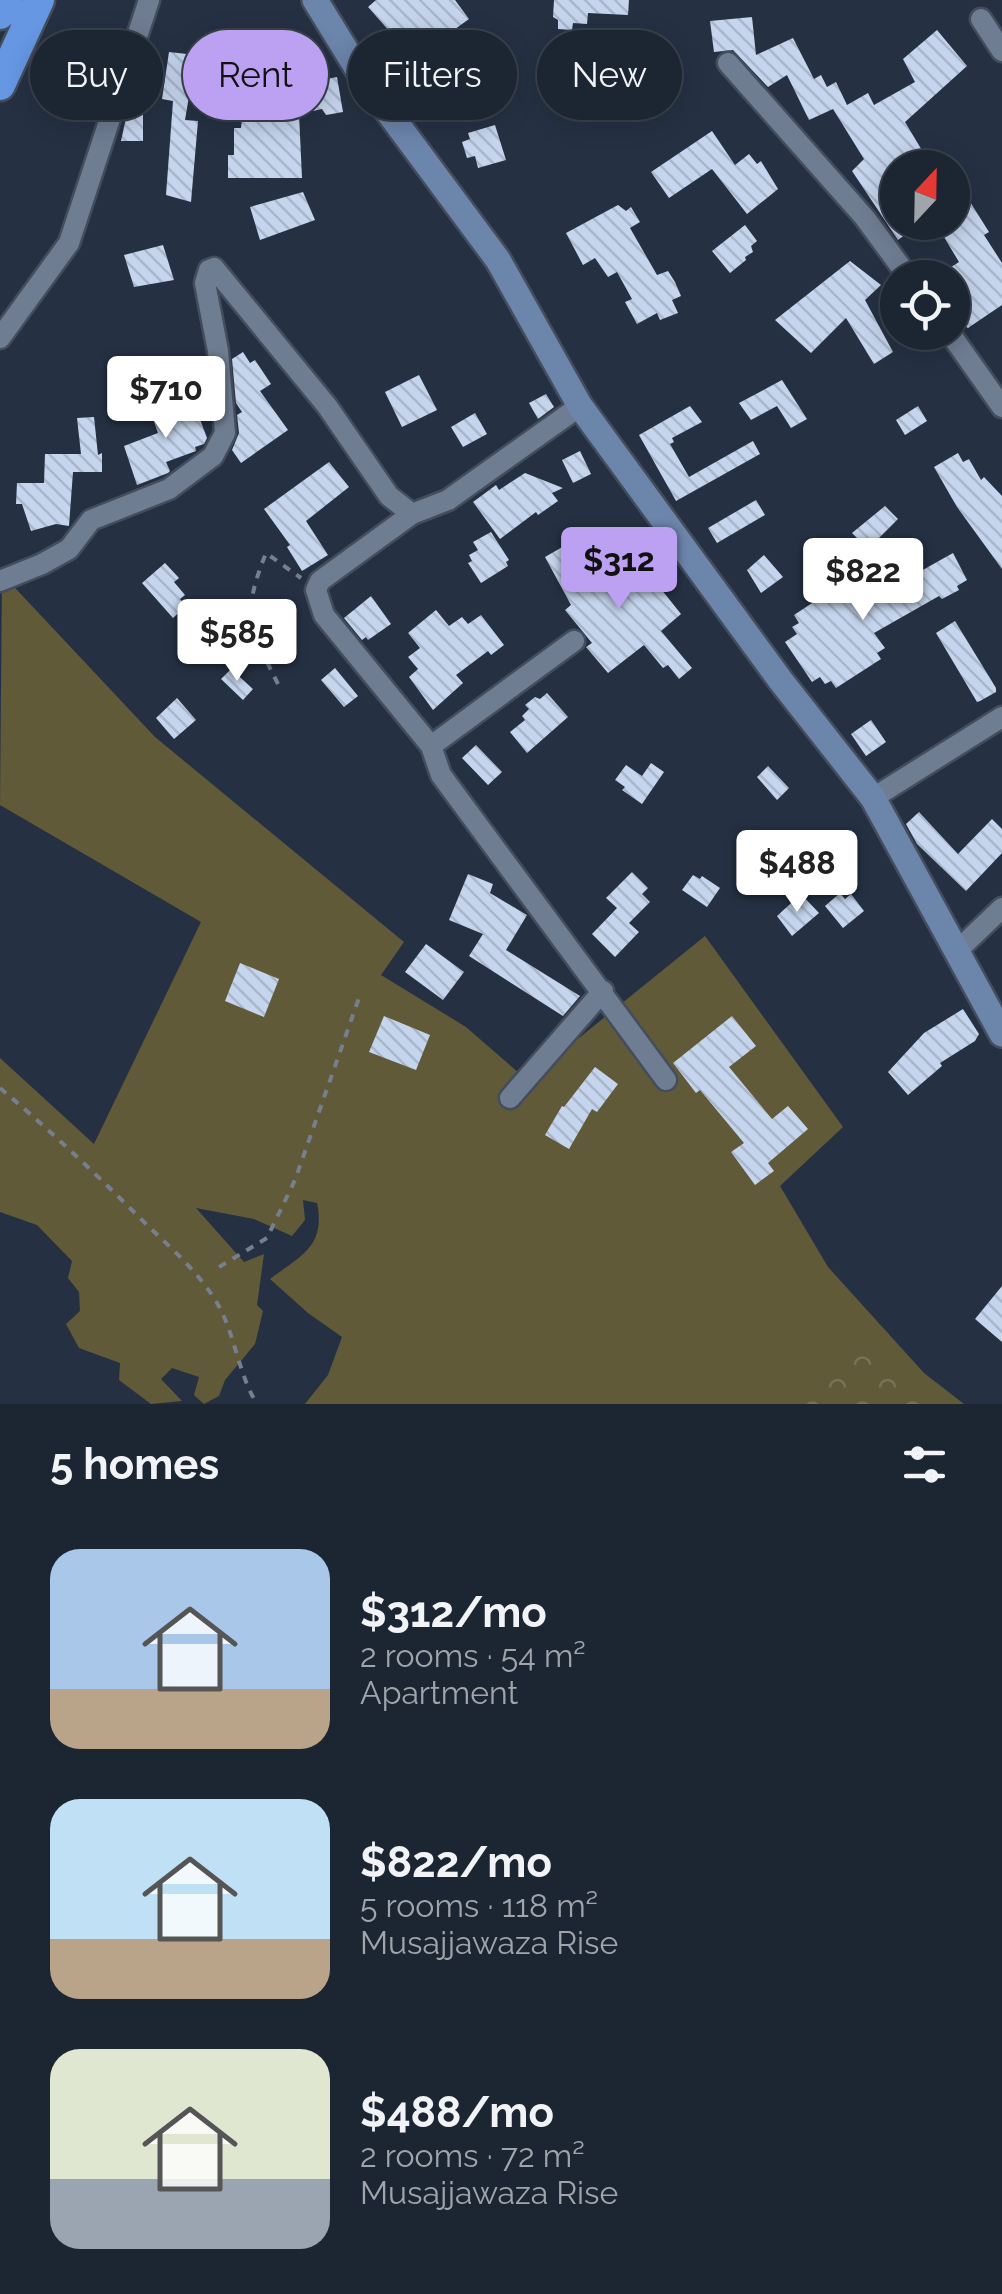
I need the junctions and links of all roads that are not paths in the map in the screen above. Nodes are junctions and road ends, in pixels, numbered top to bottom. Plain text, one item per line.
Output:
1 (7, 0) edge
2 (39, 0) edge
3 (149, 0) edge
4 (315, 0) edge
5 (0, 14) edge
6 (981, 19) dead end
7 (1002, 51) edge
8 (728, 63) dead end
9 (0, 85) edge
10 (896, 260) edge
11 (0, 338) edge
12 (962, 350) edge
13 (580, 406) junction
14 (1002, 407) edge
15 (412, 514) junction
16 (0, 581) edge
17 (574, 641) dead end
18 (1002, 717) edge
19 (430, 746) junction
20 (874, 798) junction
21 (1002, 908) edge
22 (957, 951) junction
23 (603, 992) junction
24 (1002, 1034) edge
25 (666, 1080) dead end
26 (510, 1098) dead end

1 - 5 highway
2 - 9 highway
3 - 11 street
4 - 13 street
6 - 7 street
8 - 10 street
12 - 14 street
13 - 15 street
13 - 20 street
15 - 16 street
15 - 19 street
17 - 19 street
18 - 20 street
19 - 23 street
20 - 22 street
21 - 22 street
22 - 24 street
23 - 25 street
23 - 26 street

